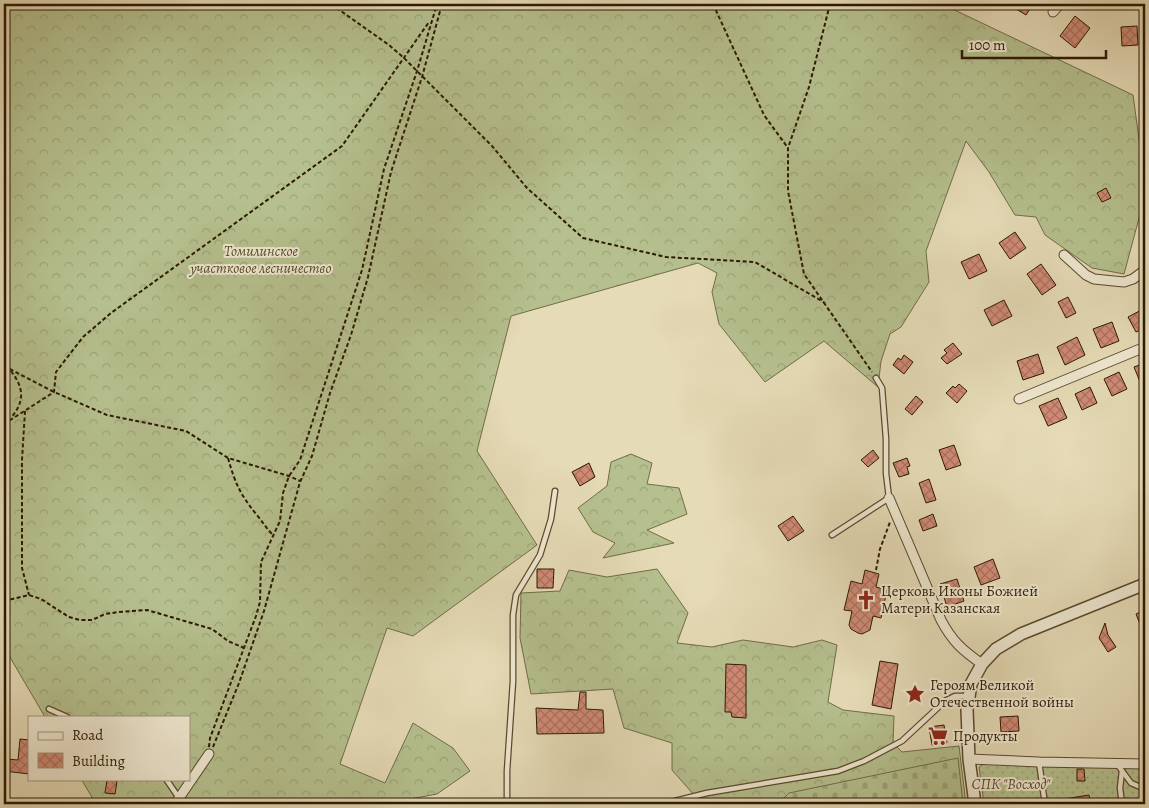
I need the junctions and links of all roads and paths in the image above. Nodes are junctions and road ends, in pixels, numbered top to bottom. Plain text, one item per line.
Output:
1 (331, 4) edge
2 (437, 4) edge
3 (442, 4) edge
4 (713, 4) edge
5 (830, 4) edge
6 (1060, 4) edge
7 (1054, 12) dead end
8 (432, 19) junction
9 (404, 58) junction
10 (417, 71) junction
11 (422, 77) junction
12 (788, 148) junction
13 (1064, 254) dead end
14 (1145, 270) edge
15 (825, 303) junction
16 (1145, 347) edge
17 (4, 366) edge
18 (9, 370) junction
19 (876, 378) joint
20 (54, 392) junction
21 (1019, 399) dead end
22 (25, 411) junction
23 (11, 419) junction
24 (4, 424) edge
25 (228, 458) junction
26 (289, 476) junction
27 (300, 482) junction
28 (555, 491) dead end
29 (889, 498) junction
30 (893, 511) junction
31 (832, 534) dead end
32 (273, 535) junction
33 (876, 570) dead end
34 (1145, 584) edge
35 (29, 595) junction
36 (4, 601) edge
37 (244, 648) junction
38 (982, 664) junction
39 (969, 696) junction
40 (49, 709) dead end
41 (65, 716) edge
42 (218, 735) junction
43 (210, 738) junction
44 (209, 753) junction
45 (969, 759) junction
46 (1039, 762) junction
47 (1145, 764) edge
48 (1119, 767) junction
49 (166, 780) edge
50 (1145, 789) edge
51 (177, 801) edge
52 (507, 804) edge
53 (669, 804) edge
54 (975, 804) edge
55 (1044, 804) edge
56 (1122, 804) edge

1 - 9 path
2 - 8 path
3 - 11 path
4 - 12 path
5 - 12 path
6 - 7 street
8 - 9 path
8 - 10 path
9 - 10 path
9 - 20 path
10 - 11 path
10 - 26 path
11 - 15 path
11 - 27 path
12 - 15 path
13 - 14 street
15 - 19 path
16 - 21 street
17 - 18 path
18 - 20 path
18 - 23 path
19 - 29 lane
20 - 22 path
20 - 25 path
22 - 23 path
22 - 35 path
23 - 24 path
25 - 26 path
25 - 32 path
26 - 27 path
26 - 32 path
27 - 42 path
28 - 52 lane
29 - 30 street
29 - 31 lane
30 - 33 path
30 - 38 street
32 - 37 path
34 - 38 street
35 - 36 path
35 - 37 path
37 - 43 path
38 - 39 street
39 - 45 street
39 - 53 lane
40 - 41 lane
42 - 43 path
42 - 44 path
43 - 44 path
44 - 51 street
45 - 46 street
45 - 54 street
46 - 48 street
46 - 55 lane
47 - 48 street
48 - 50 lane
48 - 56 lane
49 - 51 lane

